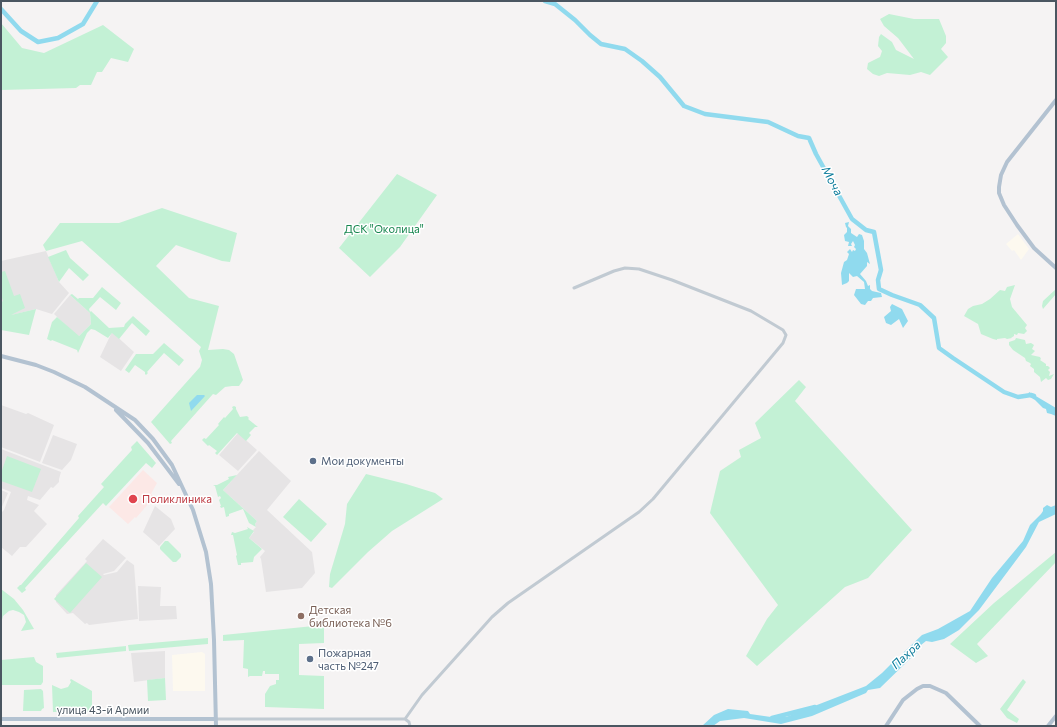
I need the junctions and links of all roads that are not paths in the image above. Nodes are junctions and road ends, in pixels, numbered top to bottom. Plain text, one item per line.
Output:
1 (1056, 100) edge
2 (1056, 268) edge
3 (574, 288) dead end
4 (1, 356) edge
5 (111, 404) junction
6 (135, 420) junction
7 (129, 424) junction
8 (172, 465) junction
9 (168, 468) junction
10 (185, 492) junction
11 (1056, 716) edge
12 (1, 719) edge
13 (206, 719) junction
14 (216, 719) junction
15 (405, 719) junction
16 (215, 726) edge
17 (410, 726) edge
18 (886, 726) edge
19 (980, 726) edge
20 (1048, 726) edge

1 - 2 main road
3 - 15 street
4 - 5 main road
5 - 6 main road
5 - 7 main road
6 - 7 main road
6 - 8 main road
7 - 9 main road
8 - 9 main road
8 - 10 main road
9 - 10 main road
10 - 14 main road
11 - 20 main road
12 - 13 main road, улица 43-й Армии
13 - 14 main road, улица 43-й Армии
13 - 16 main road
14 - 15 street, улица 43-й Армии
14 - 16 main road
15 - 17 street
18 - 19 main road

